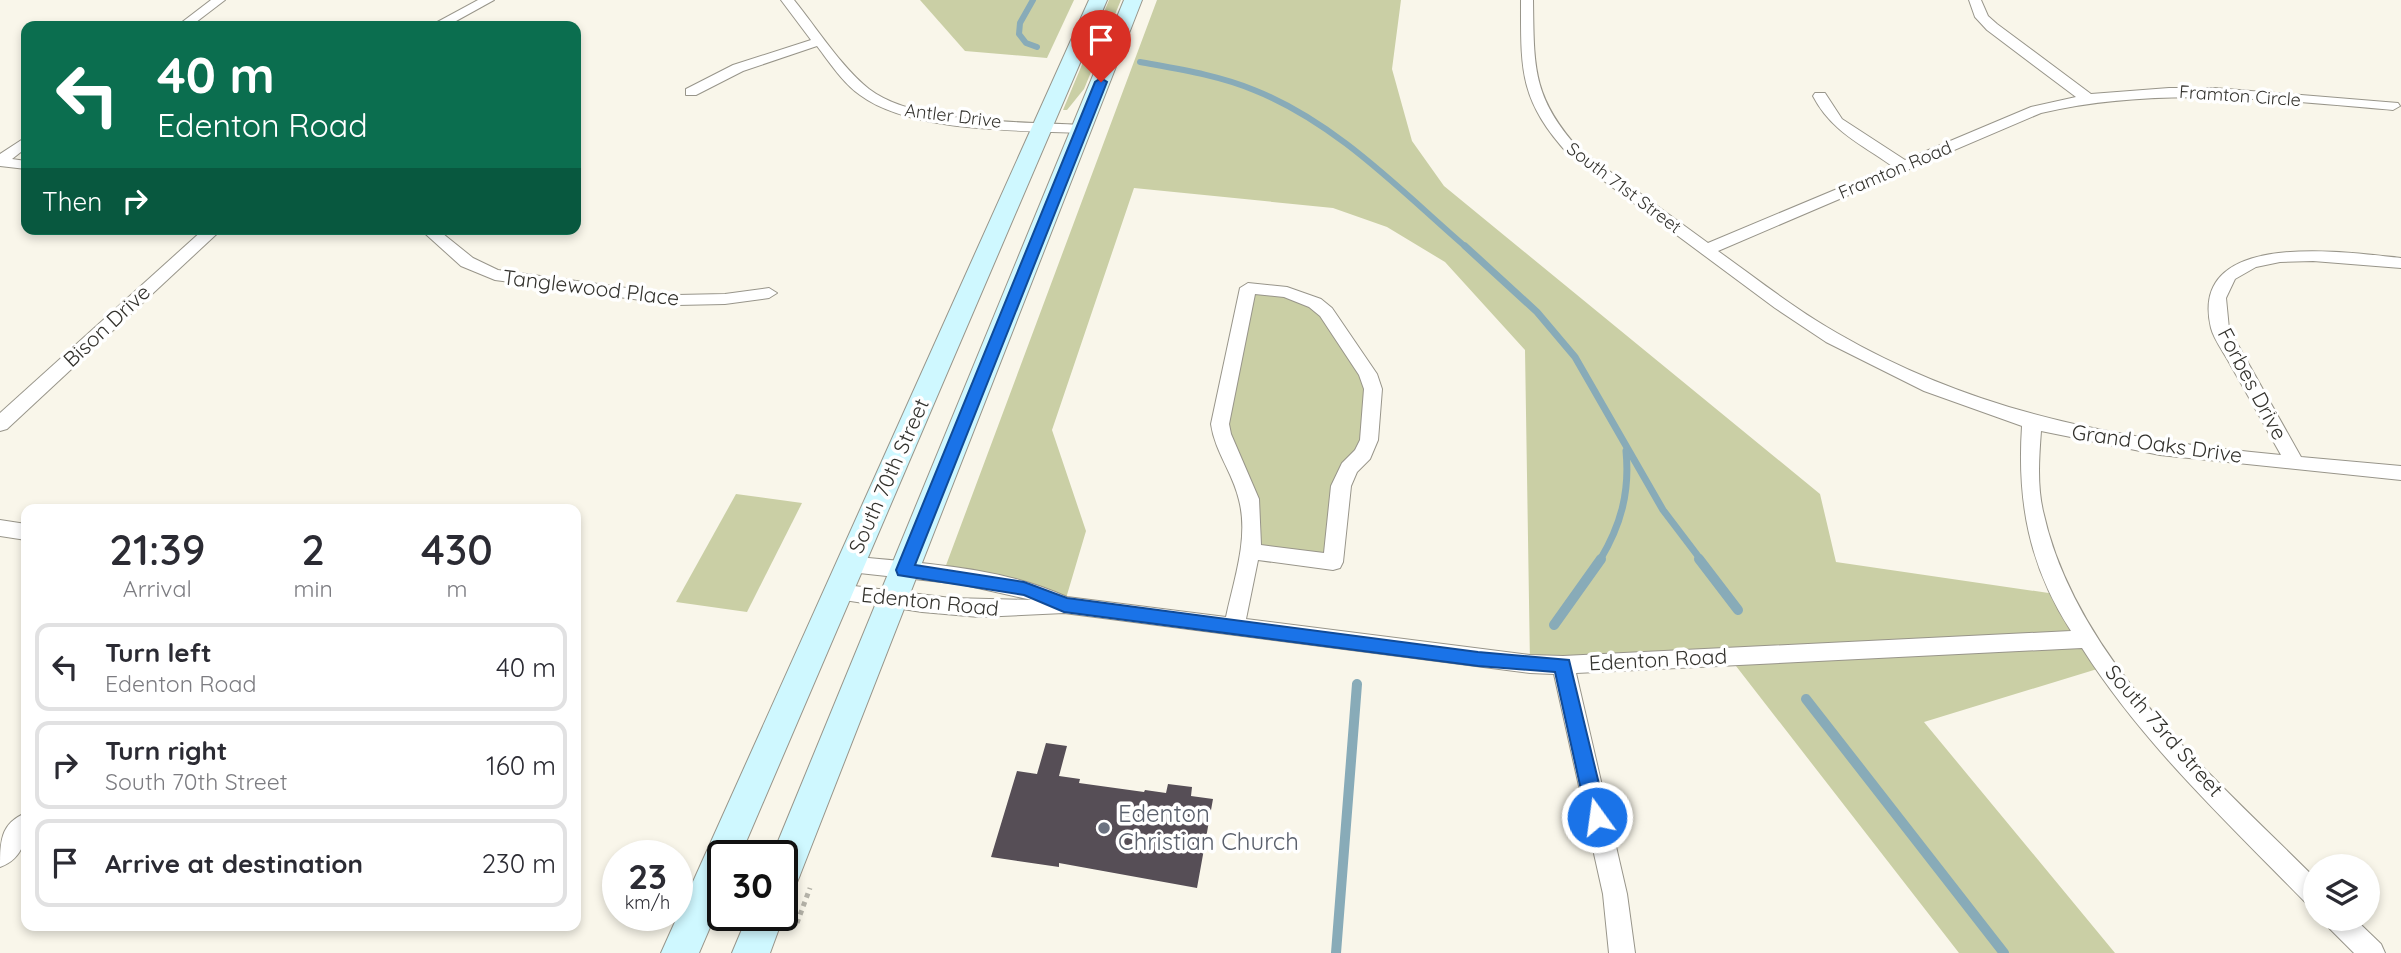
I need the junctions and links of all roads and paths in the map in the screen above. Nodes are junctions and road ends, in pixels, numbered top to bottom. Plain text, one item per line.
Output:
1 (219, 0) edge
2 (488, 0) edge
3 (787, 0) edge
4 (1098, 0) edge
5 (1133, 0) edge
6 (1527, 0) edge
7 (1975, 0) edge
8 (190, 21) edge
9 (447, 21) edge
10 (821, 41) junction
11 (691, 92) dead end
12 (1820, 96) dead end
13 (2087, 98) junction
14 (2393, 106) dead end
15 (1044, 126) junction
16 (1082, 129) junction
17 (21, 145) edge
18 (0, 162) edge
19 (21, 164) edge
20 (1903, 166) junction
21 (207, 235) edge
22 (434, 235) edge
23 (1706, 250) junction
24 (2401, 263) edge
25 (769, 293) dead end
26 (2032, 422) junction
27 (0, 424) edge
28 (2294, 462) junction
29 (2401, 473) edge
30 (0, 528) edge
31 (21, 531) edge
32 (1248, 551) junction
33 (850, 564) junction
34 (904, 570) junction
35 (838, 592) junction
36 (892, 599) junction
37 (1064, 605) junction
38 (1234, 627) junction
39 (2087, 639) junction
40 (1563, 665) junction
41 (21, 830) edge
42 (796, 840) edge
43 (0, 856) edge
44 (2303, 883) edge
45 (760, 931) edge
46 (2351, 931) edge
47 (680, 953) edge
48 (751, 953) edge
49 (1622, 953) edge
50 (2372, 953) edge

1 - 8 street
2 - 9 street
3 - 10 street, Antler Drive
4 - 15 main road, South 70th Street
5 - 16 main road
6 - 23 street, South 71st Street
7 - 13 street
10 - 11 street
10 - 15 street, Antler Drive
12 - 20 street
13 - 14 street, Framton Circle
13 - 20 street, Framton Road
15 - 16 street, Antler Drive
15 - 33 main road, South 70th Street
16 - 34 main road
17 - 18 street
18 - 19 street
20 - 23 street, Framton Road
21 - 27 street, Bison Drive
22 - 25 street, Tanglewood Place
23 - 26 street, Grand Oaks Drive
24 - 28 street, Forbes Drive
26 - 28 street, Grand Oaks Drive
26 - 39 street, South 73rd Street
28 - 29 street, Grand Oaks Drive
30 - 31 street
32 - 32 street
32 - 38 street
33 - 34 street, Edenton Road
33 - 35 main road, South 70th Street
34 - 36 main road
34 - 37 street, Edenton Road
35 - 36 street, Edenton Road
35 - 47 main road, South 70th Street
36 - 37 street, Edenton Road
36 - 42 main road
37 - 38 street, Edenton Road
38 - 40 street, Edenton Road
39 - 40 street, Edenton Road
39 - 44 street, South 73rd Street
40 - 49 street
41 - 43 street
45 - 48 main road
46 - 50 street

